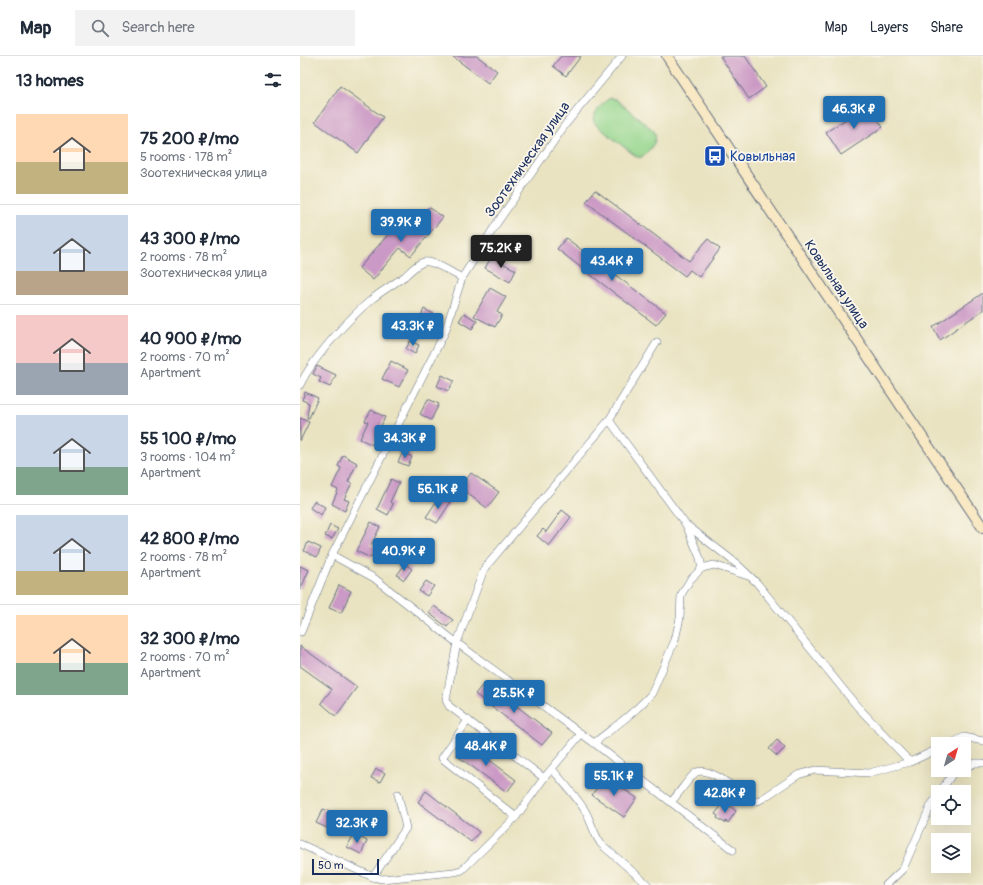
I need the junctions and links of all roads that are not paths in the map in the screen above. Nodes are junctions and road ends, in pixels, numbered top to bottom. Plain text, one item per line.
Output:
1 (622, 56) edge
2 (667, 56) edge
3 (462, 278) junction
4 (657, 342) dead end
5 (300, 385) edge
6 (609, 420) junction
7 (686, 525) junction
8 (983, 528) edge
9 (332, 555) junction
10 (702, 568) junction
11 (750, 577) junction
12 (302, 632) dead end
13 (457, 643) junction
14 (468, 720) junction
15 (581, 734) junction
16 (971, 738) edge
17 (983, 741) edge
18 (594, 743) junction
19 (931, 752) edge
20 (910, 762) junction
21 (983, 763) edge
22 (971, 765) edge
23 (552, 769) junction
24 (544, 778) junction
25 (398, 794) dead end
26 (671, 802) junction
27 (931, 805) edge
28 (516, 817) junction
29 (300, 844) edge
30 (733, 850) dead end
31 (373, 877) junction
32 (648, 885) edge
33 (886, 885) edge

1 - 3 street, Зоотехническая улица
2 - 8 main road, Ковыльная улица
3 - 5 street
3 - 9 street, Зоотехническая улица
4 - 6 street
6 - 7 street
6 - 13 street
7 - 10 street
7 - 11 street
9 - 12 street, Зоотехническая улица
9 - 13 street
10 - 11 street
10 - 18 street
11 - 20 street
13 - 14 street
13 - 15 street
14 - 24 street
14 - 28 street
15 - 18 street
15 - 23 street
16 - 17 street
18 - 26 street
19 - 20 street
20 - 26 street
21 - 22 street
23 - 24 street
23 - 32 street
24 - 28 street
25 - 31 street
26 - 30 street
27 - 33 street
28 - 31 street
29 - 31 street

